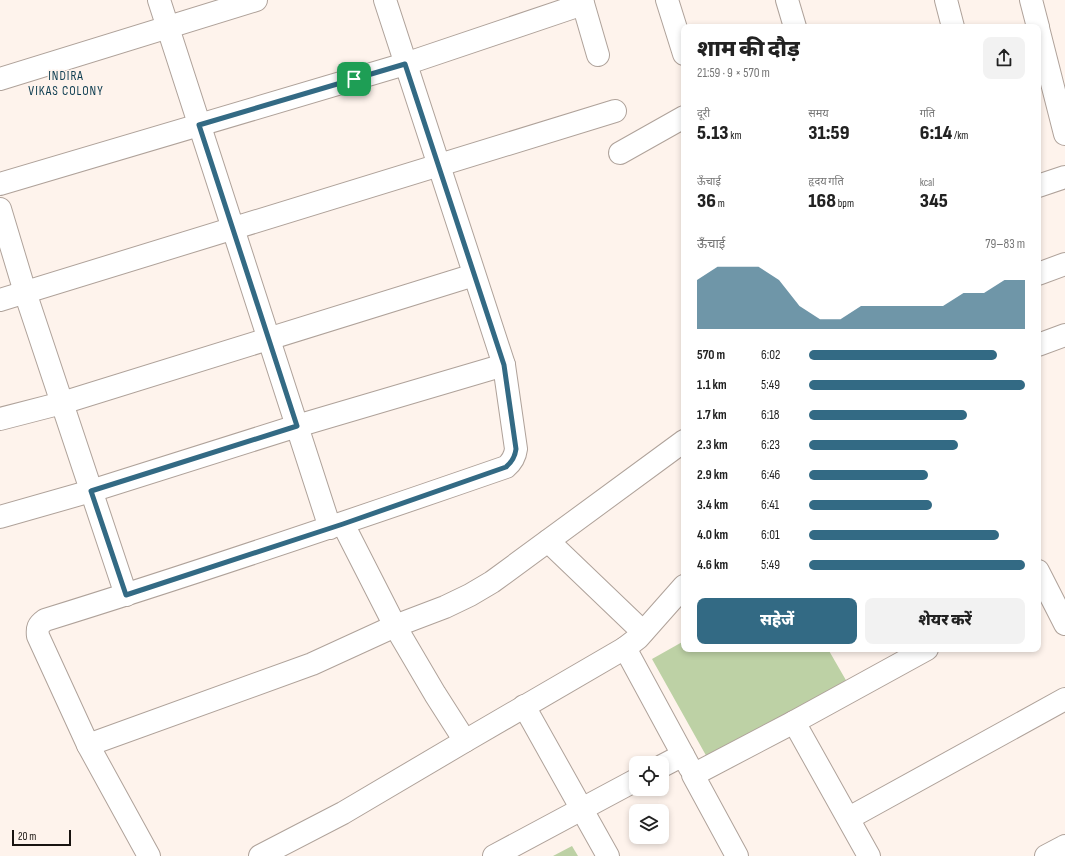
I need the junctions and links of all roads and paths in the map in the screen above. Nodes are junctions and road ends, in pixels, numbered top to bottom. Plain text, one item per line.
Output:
1 (159, 0) edge
2 (256, 0) edge
3 (384, 0) edge
4 (667, 0) edge
5 (787, 0) edge
6 (946, 0) edge
7 (1031, 0) edge
8 (583, 2) edge
9 (794, 24) edge
10 (952, 24) edge
11 (1037, 24) edge
12 (168, 27) junction
13 (1041, 40) edge
14 (681, 44) edge
15 (598, 55) dead end
16 (405, 64) junction
17 (0, 79) edge
18 (615, 111) dead end
19 (681, 119) edge
20 (199, 125) junction
21 (1065, 134) edge
22 (620, 153) dead end
23 (438, 166) junction
24 (1065, 177) edge
25 (0, 184) edge
26 (1041, 185) edge
27 (0, 209) edge
28 (233, 229) junction
29 (1065, 264) edge
30 (1041, 273) edge
31 (474, 275) junction
32 (25, 292) junction
33 (0, 300) edge
34 (1065, 335) edge
35 (269, 339) junction
36 (1041, 344) edge
37 (504, 365) junction
38 (62, 402) junction
39 (0, 419) edge
40 (297, 426) junction
41 (681, 443) edge
42 (91, 491) junction
43 (0, 517) edge
44 (336, 526) junction
45 (548, 541) junction
46 (1041, 584) edge
47 (681, 589) edge
48 (126, 595) junction
49 (1065, 624) edge
50 (395, 626) junction
51 (643, 632) junction
52 (625, 648) junction
53 (922, 652) edge
54 (1065, 699) edge
55 (524, 706) junction
56 (794, 722) junction
57 (465, 741) junction
58 (88, 745) junction
59 (683, 755) junction
60 (669, 762) edge
61 (693, 775) junction
62 (629, 784) edge
63 (582, 809) junction
64 (848, 818) junction
65 (1065, 846) edge
66 (293, 849) edge
67 (149, 856) edge
68 (260, 856) edge
69 (494, 856) edge
70 (608, 856) edge
71 (737, 856) edge
72 (869, 856) edge
73 (1046, 856) edge

1 - 12 street
2 - 12 street
3 - 16 street
4 - 14 street
5 - 9 street
6 - 10 street
7 - 11 street
8 - 15 street
8 - 16 street
12 - 17 street
12 - 20 street
13 - 21 street
16 - 20 street
16 - 23 street
18 - 23 street
19 - 22 street
20 - 25 street
20 - 28 street
23 - 28 street
23 - 31 street
24 - 26 street
27 - 32 street
28 - 32 street
28 - 35 street
29 - 30 street
31 - 35 street
31 - 37 street
32 - 33 street
32 - 38 street
34 - 36 street
35 - 38 street
35 - 40 street
37 - 40 street
37 - 44 street
38 - 39 street
38 - 42 street
40 - 42 street
40 - 44 street
41 - 45 street
42 - 43 street
42 - 48 street
44 - 48 street
44 - 50 street
45 - 50 street
45 - 51 street
46 - 49 street
47 - 51 street
48 - 58 street
50 - 57 street
50 - 58 street
51 - 52 street
52 - 55 street
52 - 59 street
53 - 56 street
54 - 64 street
55 - 57 street
55 - 63 street
56 - 61 street
56 - 64 street
57 - 66 street
58 - 67 street
59 - 60 street
59 - 61 street
61 - 71 street
62 - 63 street
63 - 69 street
63 - 70 street
64 - 72 street
65 - 73 street
66 - 68 street

